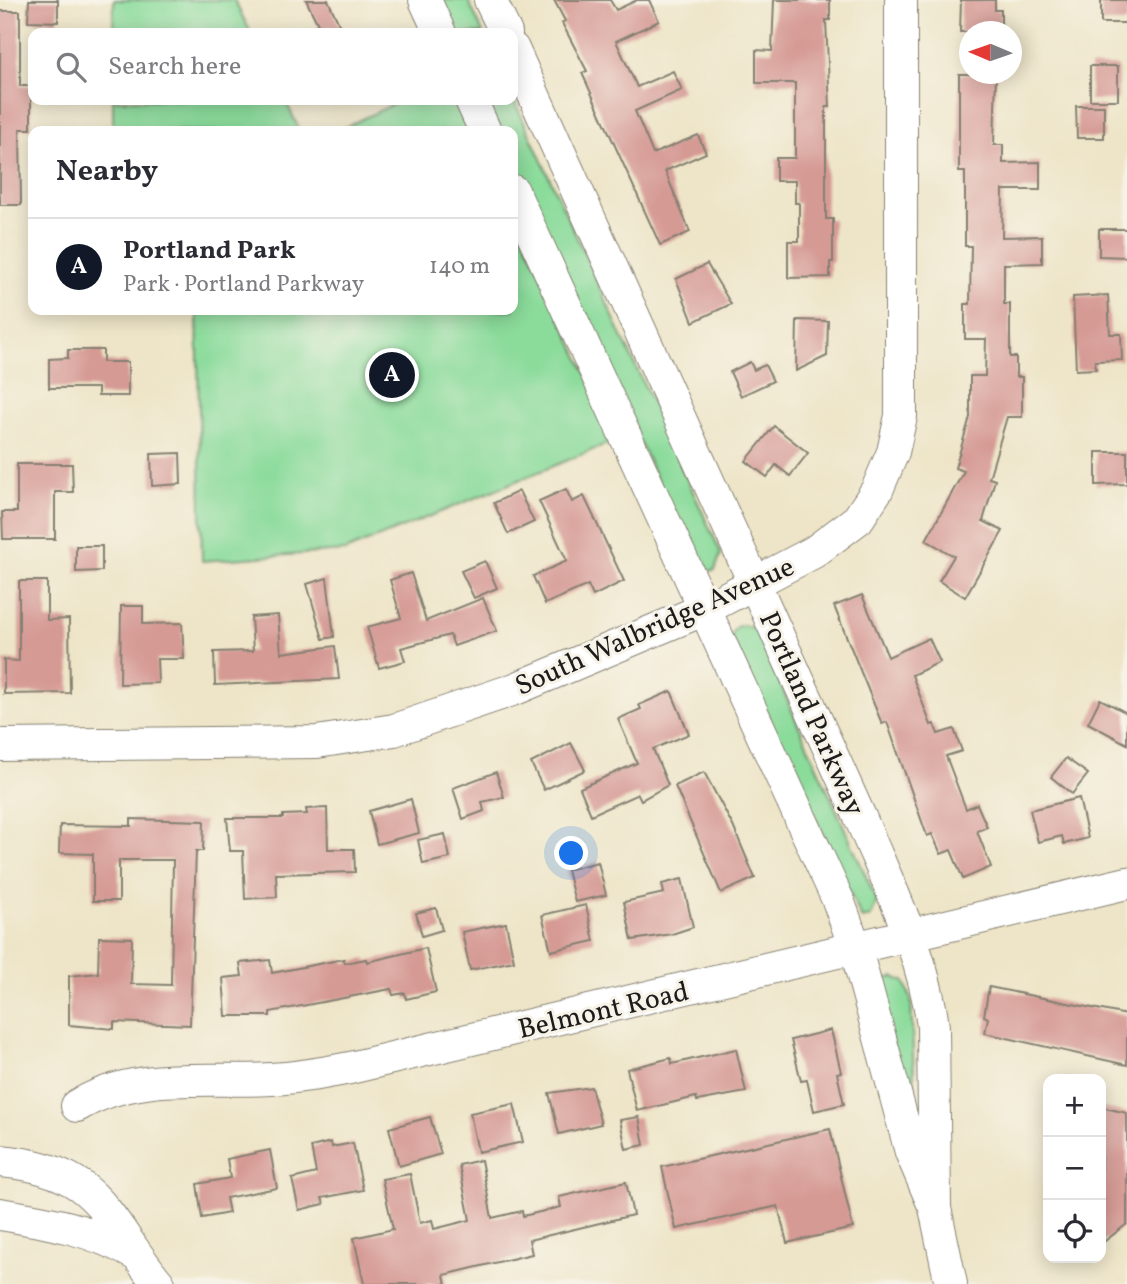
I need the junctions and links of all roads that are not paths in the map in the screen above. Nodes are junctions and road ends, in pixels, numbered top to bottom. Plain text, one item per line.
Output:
1 (425, 0) edge
2 (491, 0) edge
3 (901, 0) edge
4 (438, 28) edge
5 (504, 28) edge
6 (518, 60) edge
7 (473, 105) edge
8 (483, 126) edge
9 (518, 202) edge
10 (755, 585) junction
11 (705, 609) junction
12 (0, 745) edge
13 (1127, 883) edge
14 (909, 935) junction
15 (856, 950) junction
16 (77, 1106) dead end
17 (0, 1161) edge
18 (935, 1208) junction
19 (0, 1214) edge
20 (133, 1253) junction
21 (159, 1284) edge
22 (951, 1284) edge

1 - 4 street
2 - 5 street
3 - 10 street, South Walbridge Avenue
6 - 10 street, Portland Parkway
7 - 8 street
9 - 11 street, Portland Parkway
10 - 11 street, South Walbridge Avenue
10 - 14 street, Portland Parkway
11 - 12 street, South Walbridge Avenue
11 - 15 street, Portland Parkway
13 - 14 street, Belmont Road
14 - 15 street, Belmont Road
14 - 18 street, Portland Parkway
15 - 16 street, Belmont Road
15 - 18 street, Portland Parkway
17 - 20 street
18 - 22 street, Portland Parkway
19 - 20 street
20 - 21 street

